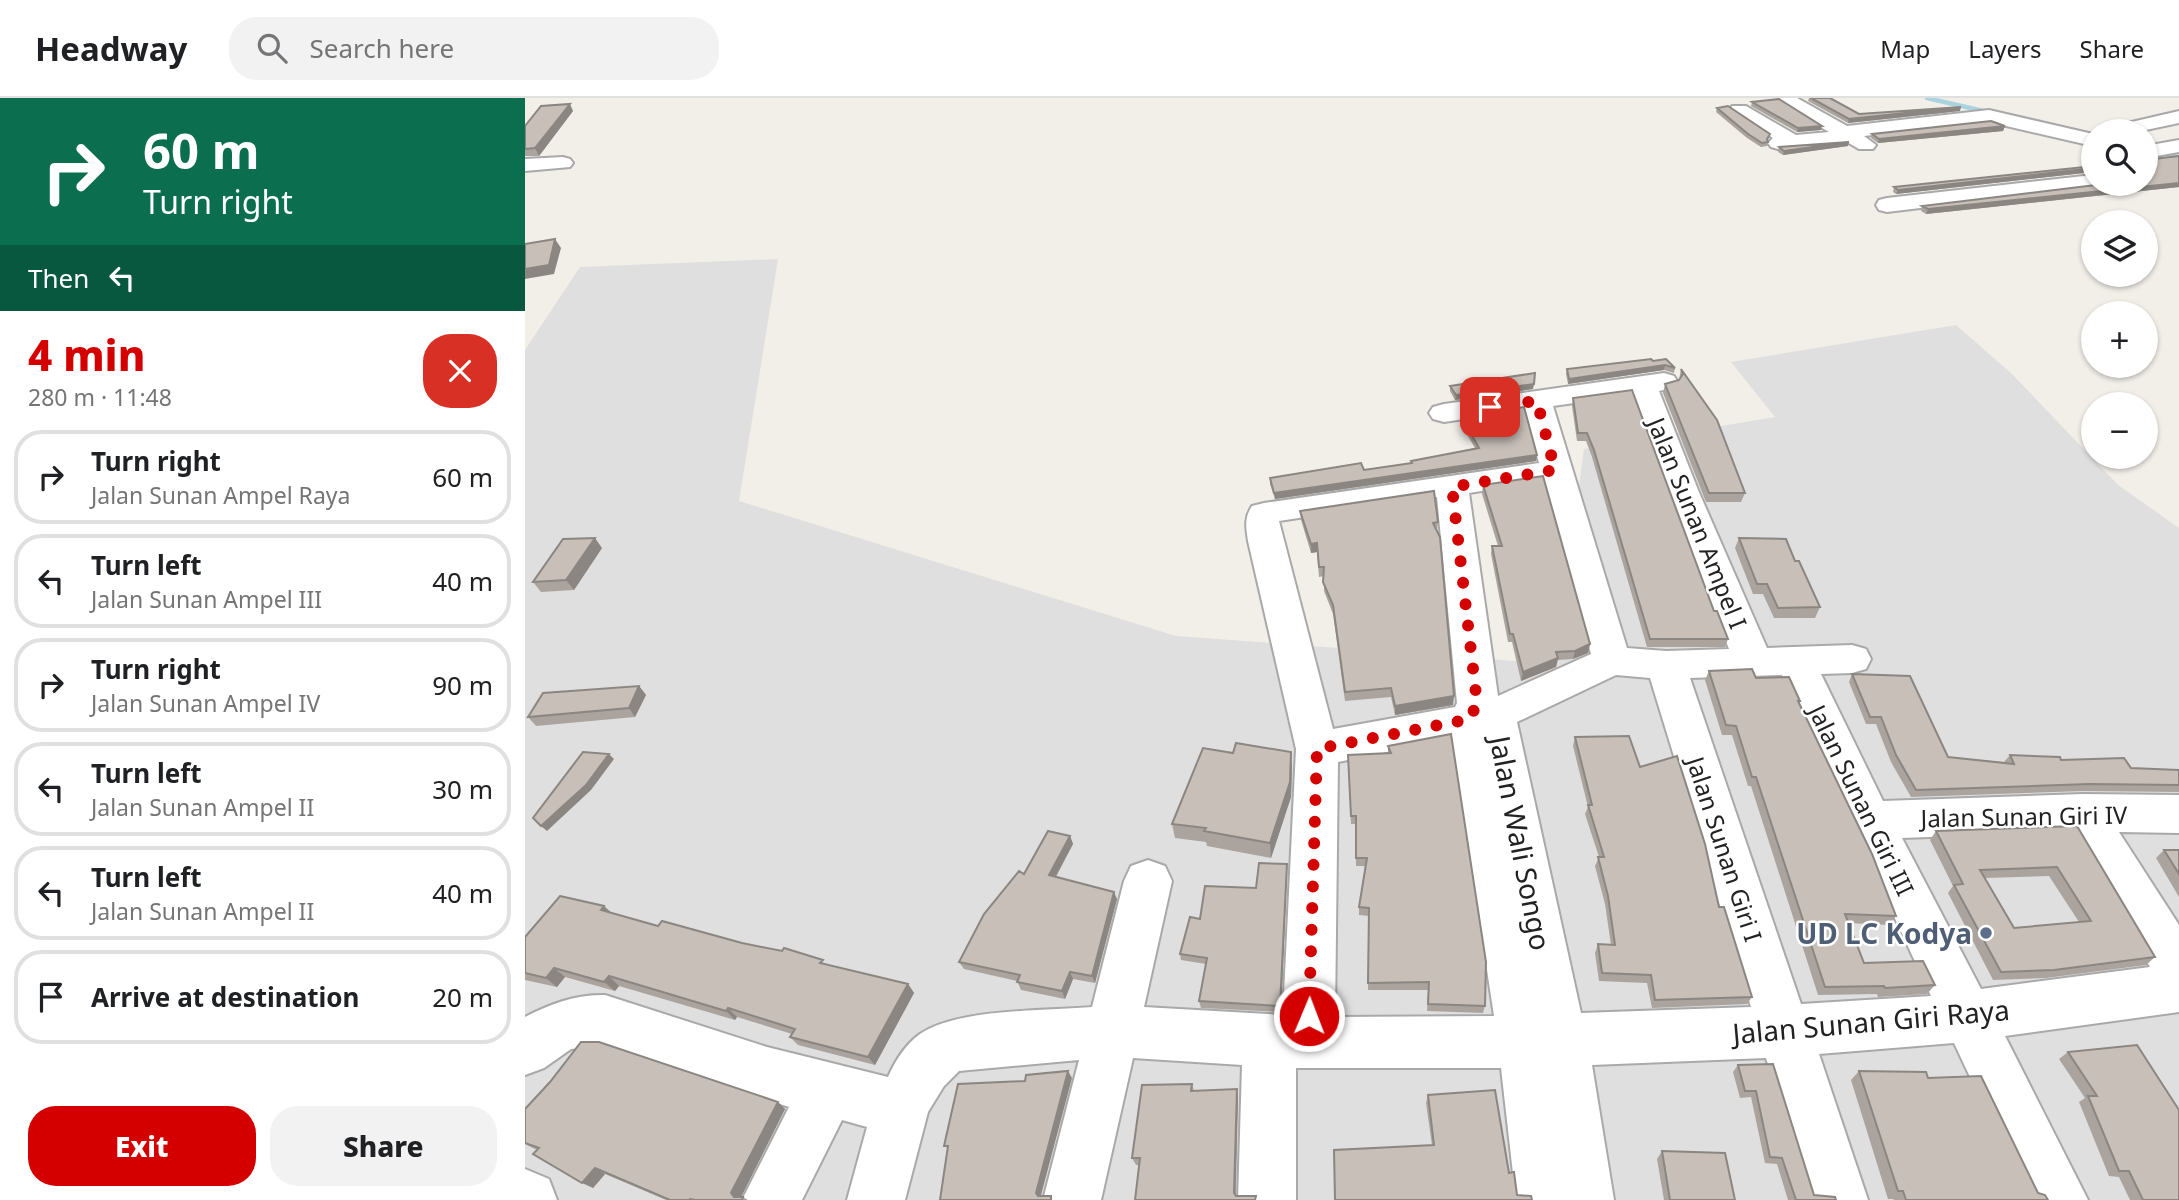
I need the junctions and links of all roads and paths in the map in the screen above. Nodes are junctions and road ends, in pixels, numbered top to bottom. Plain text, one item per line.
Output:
1 (1787, 100) edge
2 (1738, 110) edge
3 (2179, 117) edge
4 (2158, 122) edge
5 (2081, 136) edge
6 (1854, 138) junction
7 (563, 163) dead end
8 (525, 165) edge
9 (2081, 182) edge
10 (1888, 205) dead end
11 (1537, 401) junction
12 (1444, 413) dead end
13 (1555, 470) junction
14 (1452, 487) junction
15 (1851, 659) dead end
16 (1612, 661) junction
17 (1774, 661) junction
18 (1666, 665) junction
19 (1481, 712) junction
20 (1317, 749) junction
21 (2083, 813) junction
22 (2179, 814) edge
23 (1870, 820) junction
24 (1148, 881) dead end
25 (2179, 970) edge
26 (2179, 988) edge
27 (1967, 1015) junction
28 (1112, 1031) junction
29 (1786, 1031) junction
30 (1543, 1041) junction
31 (1288, 1043) junction
32 (525, 1049) edge
33 (829, 1088) junction
34 (901, 1108) junction
35 (771, 1200) edge
36 (876, 1200) edge
37 (1072, 1200) edge
38 (1267, 1200) edge
39 (1545, 1200) edge
40 (1585, 1200) edge
41 (1839, 1200) edge
42 (2059, 1200) edge

1 - 6 street
2 - 6 street
3 - 4 street
5 - 6 street
7 - 8 street
9 - 10 street
11 - 12 street
11 - 13 street
11 - 17 street, Jalan Sunan Ampel I
13 - 14 street
13 - 16 street
14 - 19 street, Jalan Wali Songo
14 - 20 street
15 - 17 street
16 - 18 street
16 - 19 street
17 - 18 street
17 - 23 street, Jalan Sunan Giri III
18 - 29 street, Jalan Sunan Giri I
19 - 20 street
19 - 30 street, Jalan Wali Songo
20 - 31 street
21 - 22 street, Jalan Sunan Giri IV
21 - 23 street, Jalan Sunan Giri IV
21 - 25 street
23 - 27 street, Jalan Sunan Giri III
24 - 28 street
26 - 27 street, Jalan Sunan Giri Raya
27 - 29 street, Jalan Sunan Giri Raya
27 - 42 street, Jalan Sunan Giri III
28 - 31 street, Jalan Sunan Giri Raya
28 - 34 street, Jalan Sunan Giri Raya
28 - 37 street
29 - 30 street, Jalan Sunan Giri Raya
29 - 41 street, Jalan Sunan Giri I
30 - 31 street, Jalan Sunan Giri Raya
30 - 39 street, Jalan Wali Songo
30 - 40 street, Jalan Wali Songo
31 - 38 street
32 - 33 street
33 - 34 street
33 - 35 street
34 - 36 street, Jalan Sunan Giri Raya

